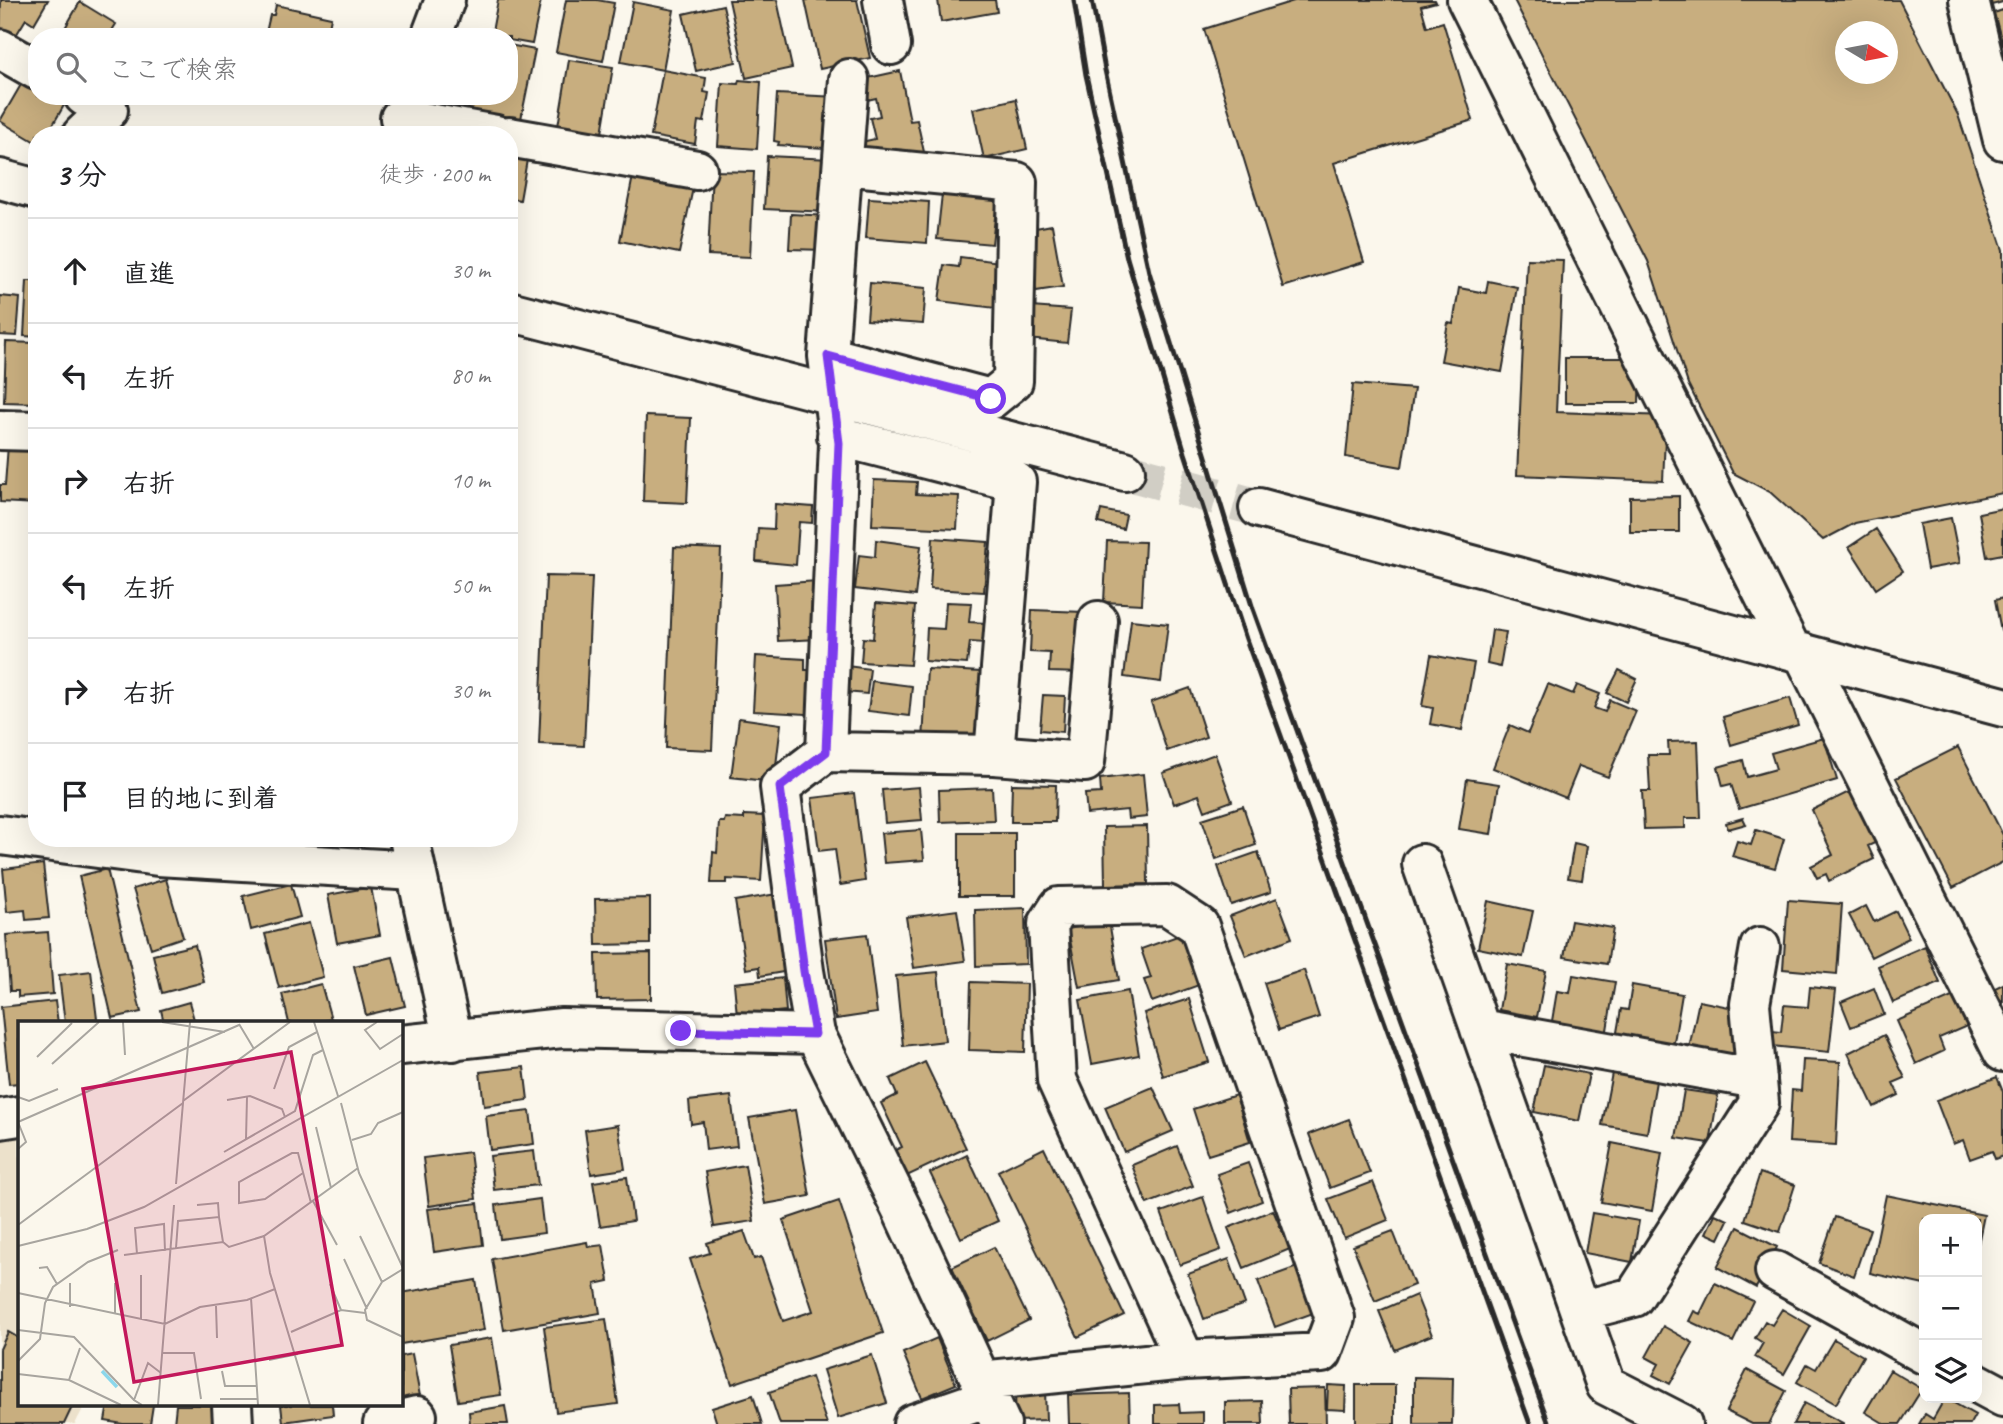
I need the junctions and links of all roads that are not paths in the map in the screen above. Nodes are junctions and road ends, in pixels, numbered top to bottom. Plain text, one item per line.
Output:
1 (445, 0) edge
2 (883, 0) edge
3 (1467, 0) edge
4 (1969, 0) edge
5 (434, 28) edge
6 (891, 45) dead end
7 (0, 49) edge
8 (28, 65) edge
9 (849, 79) dead end
10 (99, 105) edge
11 (401, 116) edge
12 (91, 126) edge
13 (451, 126) edge
14 (518, 139) edge
15 (2003, 140) edge
16 (843, 165) junction
17 (697, 170) dead end
18 (518, 313) edge
19 (828, 356) junction
20 (834, 395) junction
21 (0, 430) edge
22 (28, 431) edge
23 (837, 436) junction
24 (1125, 471) tunnel mouth
25 (1259, 508) tunnel mouth
26 (1098, 621) dead end
27 (1797, 651) junction
28 (2003, 707) edge
29 (826, 752) junction
30 (994, 755) junction
31 (0, 835) edge
32 (28, 839) edge
33 (90, 847) edge
34 (413, 854) edge
35 (1422, 864) dead end
36 (1759, 947) dead end
37 (1480, 1029) junction
38 (815, 1034) junction
39 (453, 1041) junction
40 (402, 1045) edge
41 (2003, 1052) edge
42 (1757, 1079) junction
43 (18, 1116) edge
44 (0, 1119) edge
45 (1775, 1271) dead end
46 (1580, 1311) junction
47 (1919, 1351) edge
48 (1185, 1360) junction
49 (1982, 1385) edge
50 (2003, 1397) edge
51 (990, 1401) edge
52 (232, 1406) edge
53 (233, 1424) edge
54 (913, 1424) edge
55 (1682, 1424) edge

1 - 5 street
2 - 6 street
3 - 27 street
4 - 15 street
7 - 8 street
9 - 16 street
10 - 12 street
11 - 13 street
14 - 17 street
16 - 19 street
16 - 19 street
18 - 20 street
19 - 20 street
20 - 23 street
20 - 24 street
21 - 22 street
23 - 29 street
23 - 30 street
25 - 27 street
26 - 30 street
27 - 28 street
27 - 41 street
29 - 30 street
29 - 38 street
31 - 32 street
33 - 34 street
34 - 39 street
35 - 37 street
36 - 42 street
37 - 42 street
37 - 46 street
38 - 39 street
38 - 51 street
39 - 40 street
42 - 46 street
43 - 44 street
45 - 47 street
46 - 55 street
48 - 48 street
48 - 51 street
49 - 50 street
51 - 54 street
52 - 53 street

